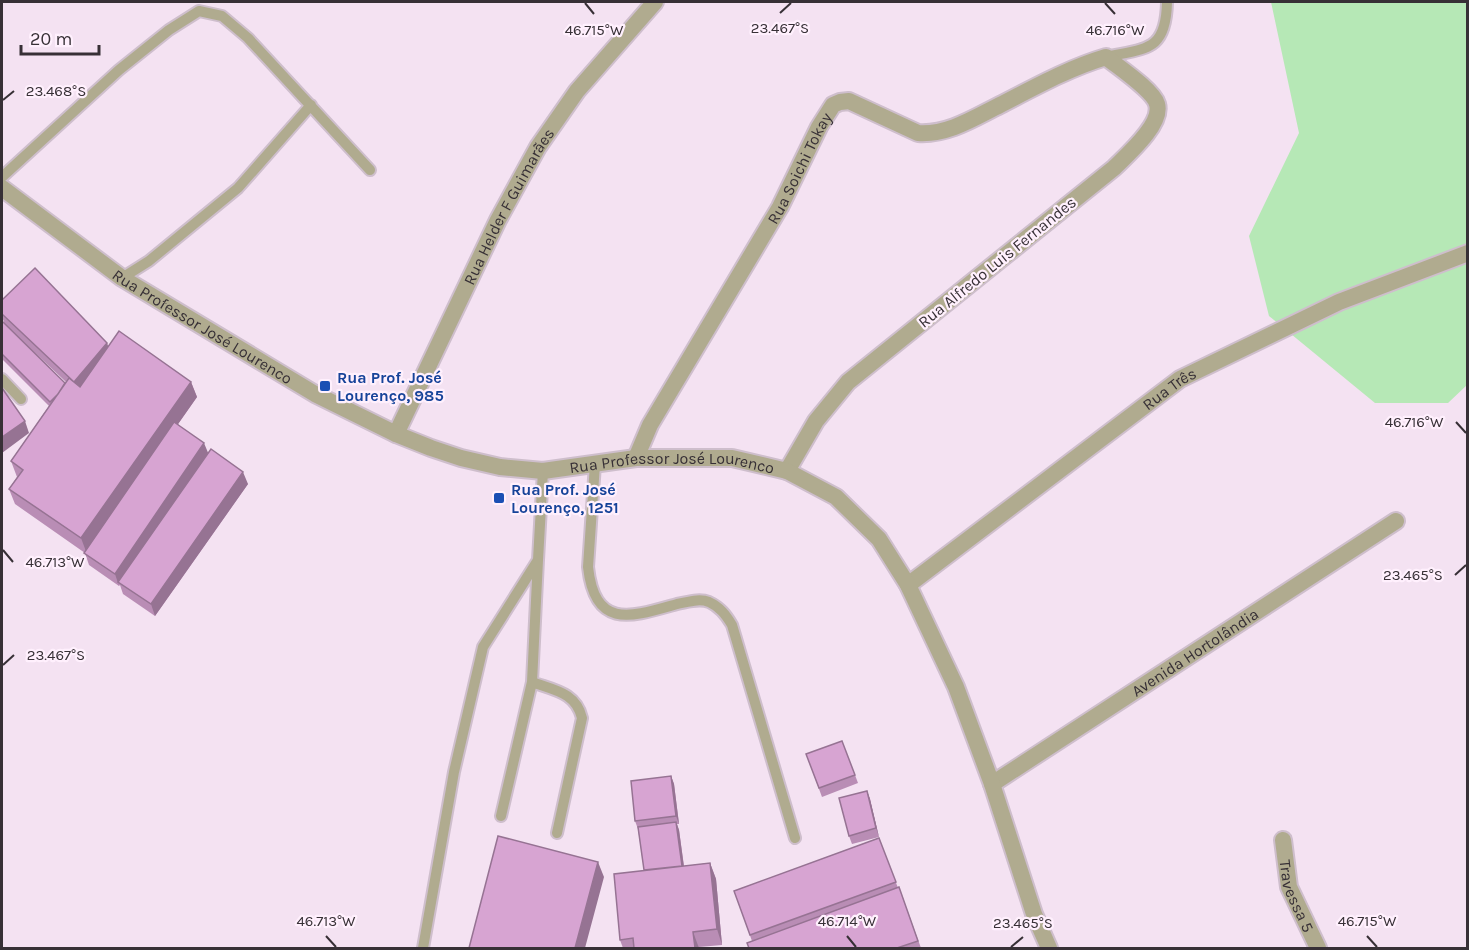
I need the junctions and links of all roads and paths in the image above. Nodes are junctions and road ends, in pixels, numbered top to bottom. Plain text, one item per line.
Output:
1 (655, 2) edge
2 (1167, 2) edge
3 (1106, 57) junction
4 (311, 105) junction
5 (370, 170) dead end
6 (2, 177) edge
7 (2, 188) edge
8 (1467, 253) edge
9 (122, 278) junction
10 (2, 379) edge
11 (21, 399) dead end
12 (396, 434) junction
13 (636, 458) junction
14 (594, 464) junction
15 (543, 471) junction
16 (787, 471) junction
17 (1396, 520) dead end
18 (538, 560) junction
19 (908, 585) junction
20 (532, 682) junction
21 (992, 784) junction
22 (501, 816) dead end
23 (557, 833) dead end
24 (795, 838) dead end
25 (1283, 840) dead end
26 (423, 948) edge
27 (1049, 948) edge
28 (1318, 948) edge

1 - 12 street, Rua Helder F Guimarães
2 - 3 lane
3 - 13 street, Rua Soichi Tokay
3 - 16 street, Rua Alfredo Luis Fernandes
4 - 5 lane
4 - 6 lane
4 - 9 lane
7 - 9 street, Rua Professor José Lourenco
8 - 19 street, Rua Três
9 - 12 street, Rua Professor José Lourenco
10 - 11 lane
12 - 15 street, Rua Professor José Lourenco
13 - 14 street, Rua Professor José Lourenco
13 - 16 street, Rua Professor José Lourenco
14 - 15 street, Rua Professor José Lourenco
14 - 24 lane
15 - 18 lane
16 - 19 street, Rua Professor José Lourenco
17 - 21 street, Avenida Hortolândia
18 - 20 lane
18 - 26 lane
19 - 21 street, Rua Professor José Lourenco
20 - 22 lane
20 - 23 lane
21 - 27 street, Rua Professor José Lourenco
25 - 28 street, Travessa 5

